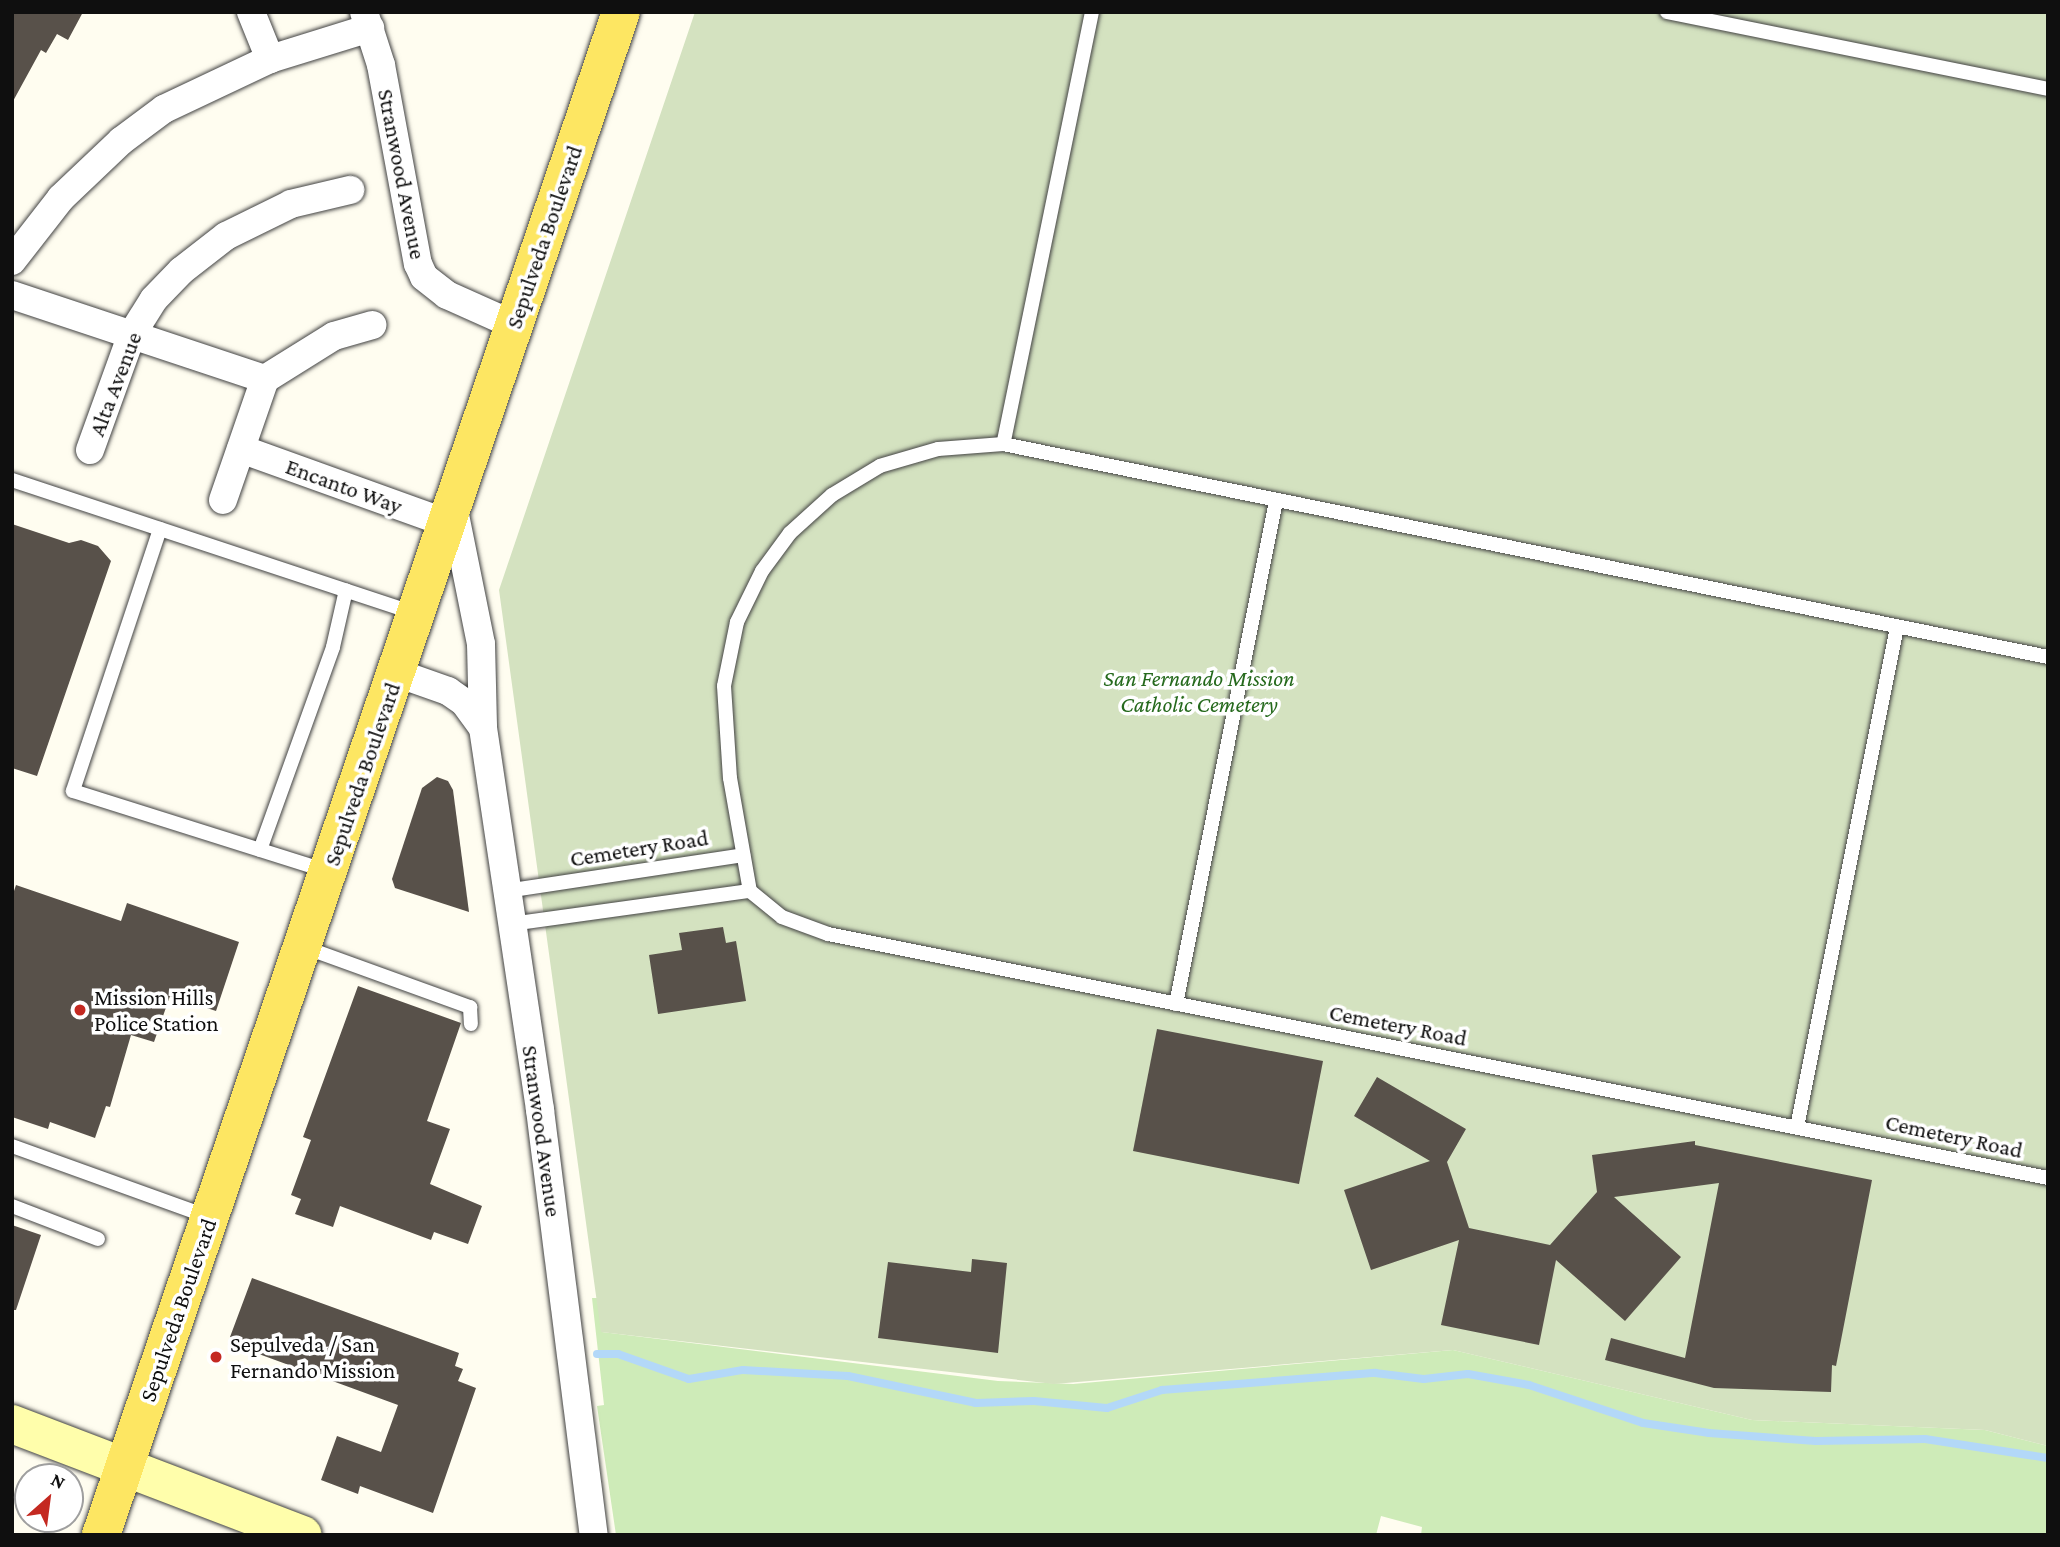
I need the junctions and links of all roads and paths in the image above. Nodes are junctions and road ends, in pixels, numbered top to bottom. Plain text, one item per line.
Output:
1 (251, 12) edge
2 (621, 12) edge
3 (1092, 12) edge
4 (1667, 12) edge
5 (367, 20) edge
6 (270, 59) junction
7 (2048, 89) edge
8 (350, 190) dead end
9 (12, 261) edge
10 (12, 295) edge
11 (514, 324) junction
12 (372, 325) dead end
13 (132, 334) junction
14 (265, 379) junction
15 (1003, 444) junction
16 (241, 449) junction
17 (90, 450) dead end
18 (12, 480) edge
19 (223, 500) dead end
20 (1276, 502) junction
21 (450, 514) junction
22 (160, 529) junction
23 (346, 590) junction
24 (416, 614) junction
25 (1897, 627) junction
26 (2048, 657) edge
27 (397, 673) junction
28 (482, 728) junction
29 (260, 850) junction
30 (744, 855) junction
31 (328, 872) junction
32 (506, 891) junction
33 (750, 891) junction
34 (511, 924) junction
35 (303, 947) junction
36 (1176, 1004) junction
37 (471, 1024) dead end
38 (1797, 1127) junction
39 (12, 1146) edge
40 (2048, 1178) edge
41 (12, 1206) edge
42 (210, 1217) junction
43 (98, 1238) dead end
44 (12, 1424) edge
45 (124, 1466) junction
46 (101, 1535) edge
47 (302, 1535) edge
48 (594, 1535) edge

1 - 6 street
2 - 11 main road, Sepulveda Boulevard
3 - 15 lane
4 - 7 lane
5 - 6 street
5 - 11 street, Stranwood Avenue
6 - 9 street
8 - 13 street, Alta Avenue
10 - 13 street
11 - 21 main road, Sepulveda Boulevard
12 - 14 street
13 - 14 street
13 - 17 street, Alta Avenue
14 - 16 street
15 - 20 lane
15 - 30 lane
16 - 19 street
16 - 21 street, Encanto Way
18 - 22 lane
20 - 25 lane
20 - 36 lane
21 - 24 main road, Sepulveda Boulevard
21 - 28 street, Stranwood Avenue
22 - 23 lane
22 - 29 lane
23 - 24 lane
23 - 29 lane
24 - 27 main road, Sepulveda Boulevard
25 - 26 lane
25 - 38 lane
27 - 28 street, Stranwood Avenue
27 - 31 main road, Sepulveda Boulevard
28 - 32 street, Stranwood Avenue
29 - 31 lane
30 - 32 lane, Cemetery Road
30 - 33 lane, Cemetery Road
31 - 35 main road, Sepulveda Boulevard
32 - 34 street, Stranwood Avenue
33 - 34 lane
33 - 36 lane, Cemetery Road
34 - 48 street, Stranwood Avenue
35 - 37 lane
35 - 42 main road, Sepulveda Boulevard
36 - 38 lane, Cemetery Road
38 - 40 lane, Cemetery Road
39 - 42 lane
41 - 43 lane
42 - 45 main road, Sepulveda Boulevard
44 - 45 main road
45 - 46 main road, Sepulveda Boulevard
45 - 47 main road

